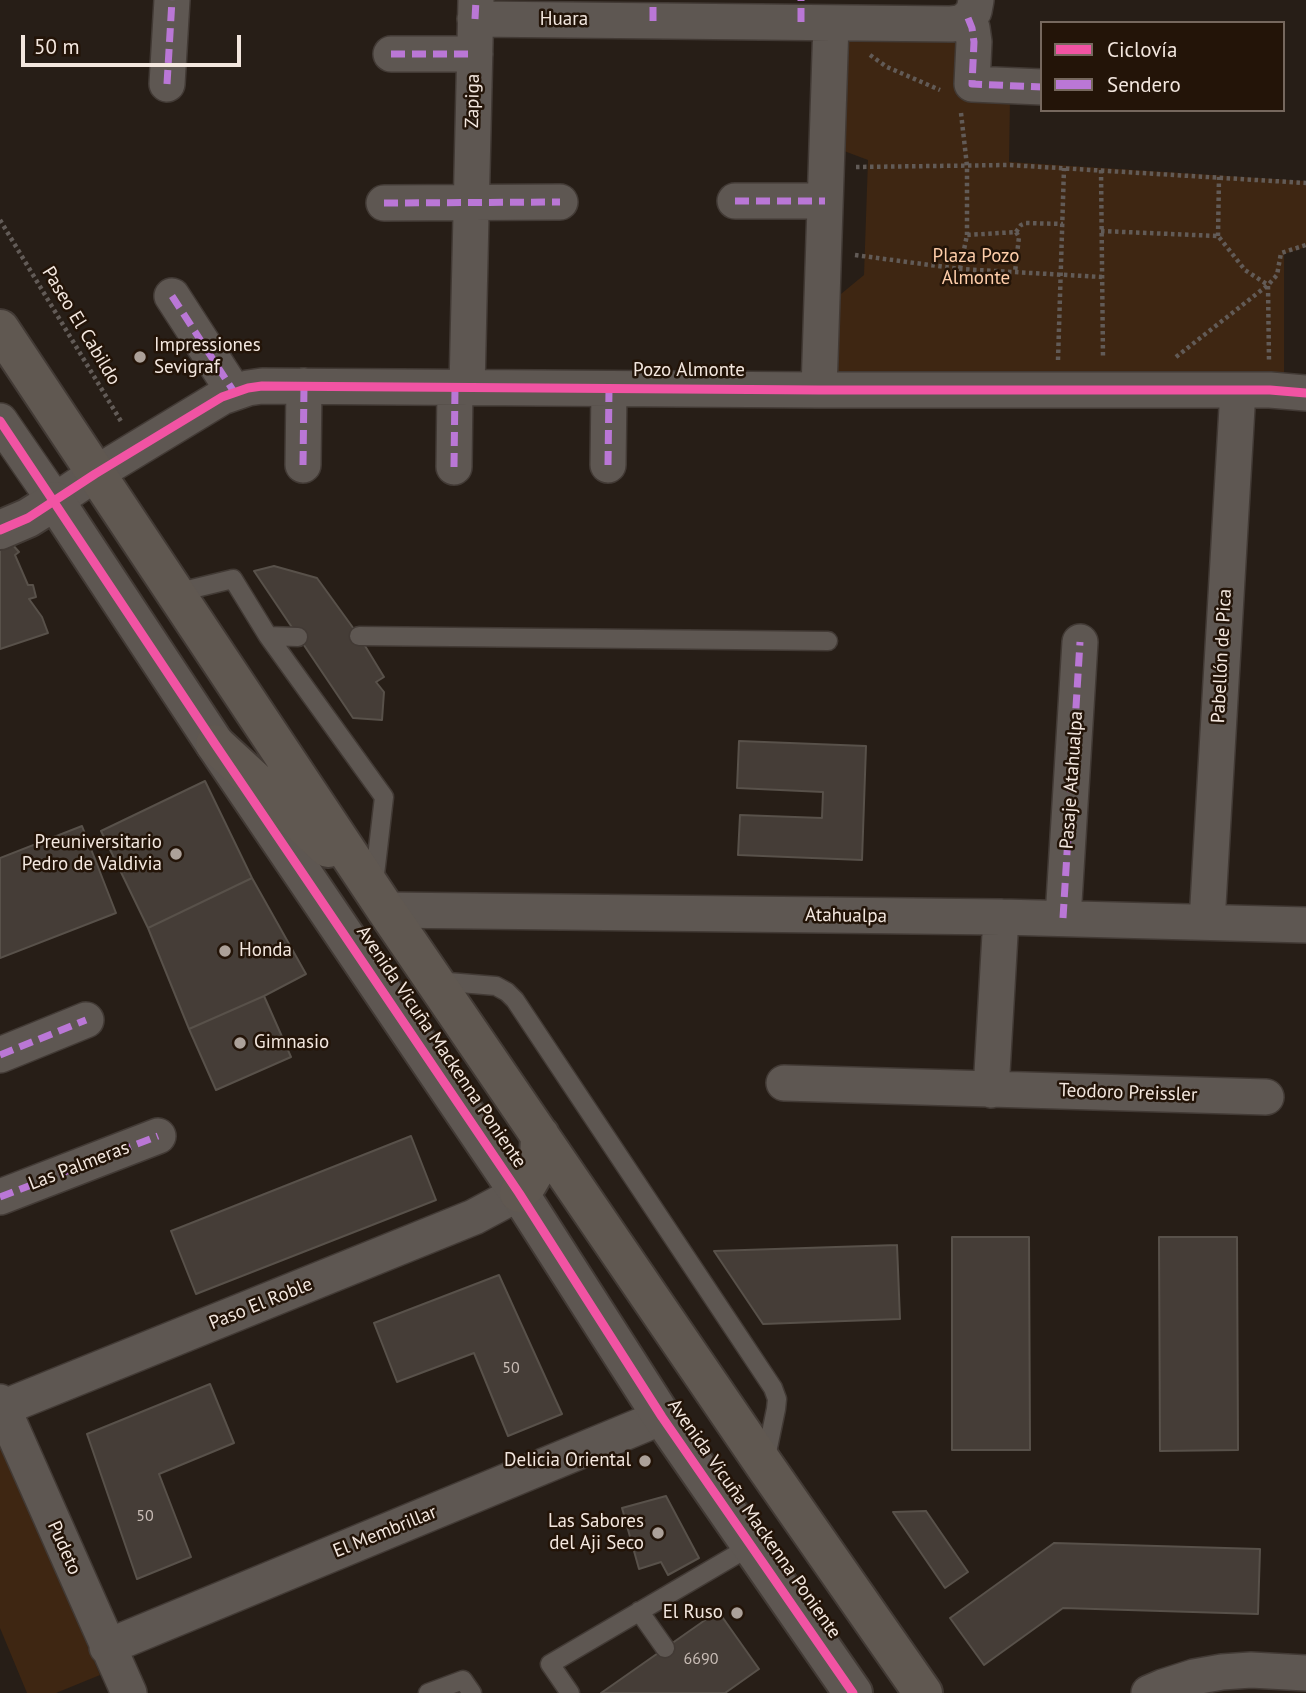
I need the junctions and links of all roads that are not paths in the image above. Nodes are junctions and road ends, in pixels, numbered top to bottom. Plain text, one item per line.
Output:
1 (172, 0) edge
2 (972, 9) edge
3 (475, 10) edge
4 (653, 10) edge
5 (816, 22) edge
6 (391, 54) dead end
7 (474, 54) junction
8 (167, 84) dead end
9 (1040, 87) edge
10 (735, 201) dead end
11 (825, 201) junction
12 (560, 202) dead end
13 (384, 203) dead end
14 (471, 203) junction
15 (172, 296) dead end
16 (0, 329) edge
17 (304, 386) junction
18 (461, 388) junction
19 (608, 388) junction
20 (819, 390) junction
21 (1238, 390) junction
22 (234, 392) junction
23 (1306, 393) edge
24 (0, 421) edge
25 (303, 465) dead end
26 (608, 465) dead end
27 (454, 467) dead end
28 (95, 474) junction
29 (55, 501) junction
30 (0, 530) edge
31 (175, 593) junction
32 (268, 636) junction
33 (359, 636) dead end
34 (298, 637) dead end
35 (828, 641) dead end
36 (1080, 642) dead end
37 (215, 744) junction
38 (380, 900) junction
39 (1001, 917) junction
40 (1063, 918) junction
41 (1207, 922) junction
42 (1306, 925) edge
43 (435, 981) junction
44 (86, 1020) dead end
45 (0, 1055) edge
46 (784, 1083) dead end
47 (991, 1090) junction
48 (1266, 1097) dead end
49 (540, 1135) junction
50 (158, 1136) dead end
51 (519, 1193) junction
52 (0, 1197) edge
53 (1, 1406) edge
54 (662, 1417) junction
55 (765, 1465) junction
56 (751, 1546) junction
57 (639, 1611) junction
58 (880, 1631) junction
59 (107, 1647) junction
60 (665, 1648) dead end
61 (1306, 1672) edge
62 (116, 1689) edge
63 (428, 1693) edge
64 (472, 1693) edge
65 (570, 1693) edge
66 (853, 1693) edge
67 (894, 1693) edge
68 (923, 1693) edge
69 (1149, 1693) edge

1 - 8 street
2 - 5 street, Huara
2 - 9 street
3 - 4 street, Huara
3 - 7 street, Zapiga
4 - 5 street, Huara
5 - 11 street
6 - 7 street
7 - 14 street, Zapiga
10 - 11 street
11 - 20 street
12 - 14 street
13 - 14 street
14 - 18 street, Zapiga
15 - 22 street
16 - 28 main road, Avenida Vicuña Mackenna Poniente
17 - 18 street, Pozo Almonte
17 - 22 street, Pozo Almonte
17 - 25 street
18 - 19 street, Pozo Almonte
18 - 27 street
19 - 20 street, Pozo Almonte
19 - 26 street, Pozo Almonte
20 - 21 street, Pozo Almonte
21 - 23 street, Pozo Almonte
21 - 41 street, Pabellón de Pica
22 - 28 street, Pozo Almonte
24 - 29 street, Avenida Vicuña Mackenna Poniente
28 - 29 street, Pozo Almonte
28 - 31 main road, Avenida Vicuña Mackenna Poniente
29 - 30 street
29 - 37 street, Avenida Vicuña Mackenna Poniente
31 - 32 lane
31 - 38 main road, Avenida Vicuña Mackenna Poniente
32 - 34 lane
32 - 38 lane
33 - 35 lane
36 - 40 street, Pasaje Atahualpa
37 - 38 main road
37 - 51 street, Avenida Vicuña Mackenna Poniente
38 - 39 street, Atahualpa
38 - 43 main road, Avenida Vicuña Mackenna Poniente
39 - 40 street, Atahualpa
39 - 47 street
40 - 41 street, Atahualpa
41 - 42 street, Atahualpa
43 - 49 main road, Avenida Vicuña Mackenna Poniente
43 - 55 lane
44 - 45 street
46 - 47 street, Teodoro Preissler
47 - 48 street, Teodoro Preissler
49 - 51 main road
49 - 55 main road, Avenida Vicuña Mackenna Poniente
50 - 52 street, Las Palmeras
51 - 53 street, Paso El Roble
51 - 54 street, Avenida Vicuña Mackenna Poniente
53 - 59 street, Pudeto
54 - 56 street, Avenida Vicuña Mackenna Poniente
54 - 59 street, El Membrillar
55 - 58 main road, Avenida Vicuña Mackenna Poniente
56 - 57 lane
56 - 66 street, Avenida Vicuña Mackenna Poniente
57 - 60 lane
57 - 65 lane
58 - 67 main road
58 - 68 main road, Avenida Vicuña Mackenna Poniente
59 - 62 street, Pudeto
61 - 69 street
63 - 64 lane

